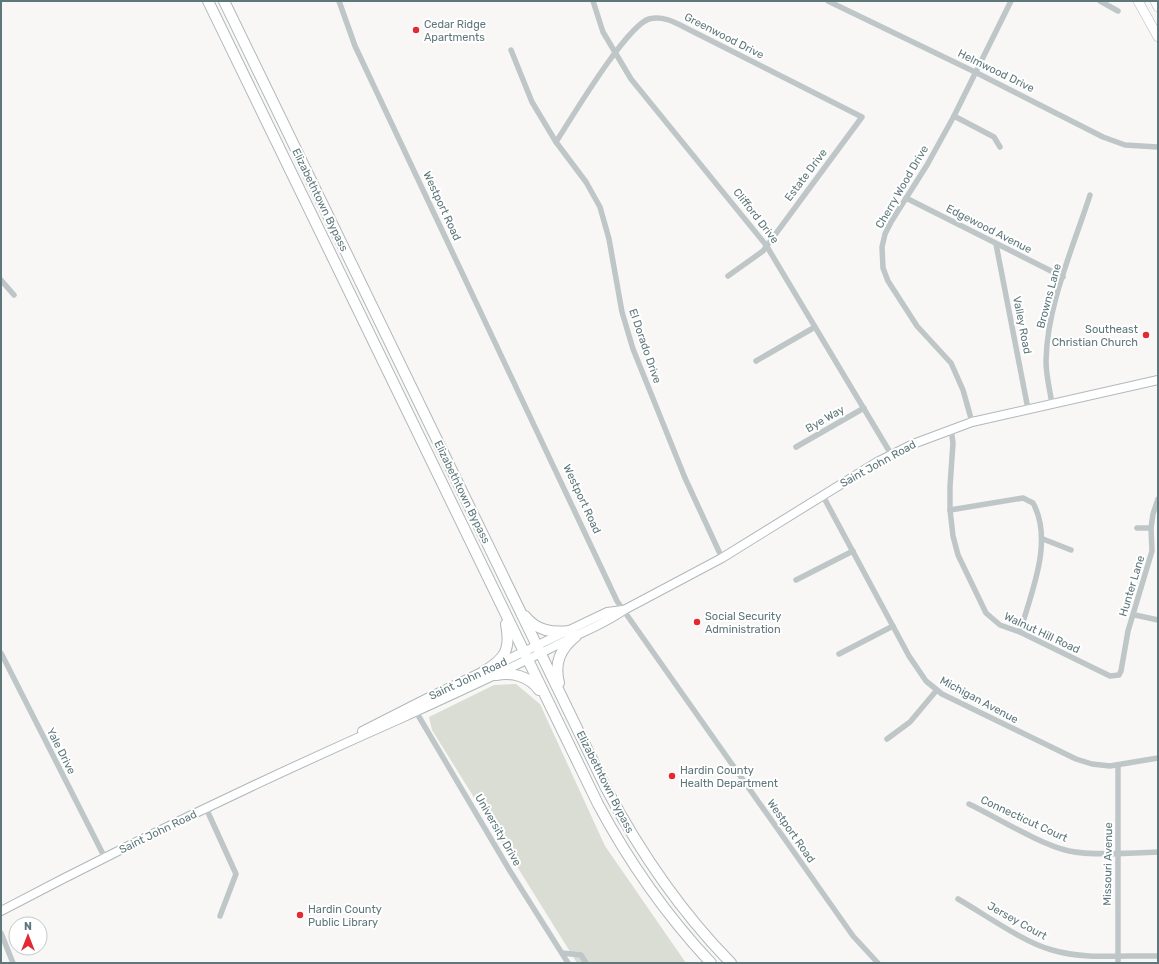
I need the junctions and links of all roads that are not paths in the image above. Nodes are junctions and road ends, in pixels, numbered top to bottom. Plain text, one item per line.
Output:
1 (204, 1) edge
2 (208, 1) edge
3 (224, 1) edge
4 (229, 1) edge
5 (339, 1) edge
6 (593, 1) edge
7 (828, 1) edge
8 (1011, 1) edge
9 (1100, 1) edge
10 (1138, 1) edge
11 (1155, 1) edge
12 (1158, 7) edge
13 (1118, 11) dead end
14 (1158, 37) edge
15 (247, 48) junction
16 (510, 50) dead end
17 (615, 54) junction
18 (976, 73) junction
19 (246, 78) junction
20 (954, 116) junction
21 (862, 117) joint
22 (556, 142) junction
23 (1000, 147) dead end
24 (1158, 147) edge
25 (1090, 195) dead end
26 (906, 198) junction
27 (996, 244) junction
28 (766, 245) junction
29 (728, 276) dead end
30 (1063, 277) junction
31 (1, 280) edge
32 (14, 295) dead end
33 (815, 327) junction
34 (756, 361) dead end
35 (1158, 380) edge
36 (1052, 404) junction
37 (864, 408) junction
38 (1028, 409) junction
39 (972, 422) junction
40 (951, 428) junction
41 (796, 447) dead end
42 (891, 454) junction
43 (823, 496) junction
44 (1158, 499) edge
45 (950, 510) junction
46 (1137, 528) dead end
47 (1150, 528) junction
48 (1043, 539) junction
49 (1155, 545) edge
50 (853, 550) junction
51 (1071, 550) dead end
52 (722, 558) junction
53 (796, 580) dead end
54 (516, 604) junction
55 (503, 610) junction
56 (624, 610) junction
57 (1135, 615) junction
58 (1158, 620) edge
59 (893, 626) junction
60 (1020, 632) junction
61 (573, 633) junction
62 (539, 650) junction
63 (1, 653) edge
64 (839, 654) dead end
65 (526, 657) junction
66 (483, 672) junction
67 (496, 675) junction
68 (1115, 677) joint
69 (936, 691) junction
70 (566, 706) junction
71 (415, 709) junction
72 (553, 712) junction
73 (887, 739) dead end
74 (1158, 758) edge
75 (1118, 766) junction
76 (969, 804) dead end
77 (206, 808) junction
78 (1158, 852) edge
79 (1118, 853) junction
80 (105, 858) junction
81 (958, 900) dead end
82 (1, 911) edge
83 (220, 916) dead end
84 (1, 933) edge
85 (562, 954) junction
86 (1118, 955) junction
87 (1158, 956) edge
88 (13, 963) edge
89 (568, 963) edge
90 (586, 963) edge
91 (711, 963) edge
92 (731, 963) edge
93 (878, 963) edge
94 (1118, 963) edge

1 - 19 highway
2 - 19 highway, Elizabethtown Bypass
3 - 15 highway, Elizabethtown Bypass
4 - 15 highway
5 - 56 street, Westport Road
6 - 17 street, Clifford Drive
7 - 18 street, Helmwood Drive
8 - 18 street, Cherry Wood Drive
9 - 13 street
10 - 14 main road
11 - 12 main road
15 - 54 highway, Elizabethtown Bypass
16 - 22 street, El Dorado Drive
17 - 21 street, Greenwood Drive
17 - 22 street, Greenwood Drive
17 - 28 street, Clifford Drive
18 - 20 street, Cherry Wood Drive
18 - 24 street, Helmwood Drive
19 - 55 highway, Elizabethtown Bypass
20 - 23 street
20 - 26 street, Cherry Wood Drive
21 - 28 street, Estate Drive
22 - 52 street, El Dorado Drive
25 - 30 street, Browns Lane
26 - 27 street, Edgewood Avenue
26 - 39 street, Cherry Wood Drive
27 - 30 street, Edgewood Avenue
27 - 38 street, Valley Road
28 - 29 street, Estate Drive
28 - 33 street, Clifford Drive
30 - 36 street, Browns Lane
31 - 32 street
33 - 34 street
33 - 37 street, Clifford Drive
35 - 36 street, Saint John Road
36 - 38 street, Saint John Road
37 - 41 street, Bye Way
37 - 42 street, Clifford Drive
38 - 39 street, Saint John Road
39 - 40 street, Saint John Road
40 - 42 street, Saint John Road
40 - 45 street, Walnut Hill Road
42 - 43 street, Saint John Road
43 - 50 street, Michigan Avenue
43 - 52 street, Saint John Road
44 - 47 street, Hunter Lane
45 - 48 street
45 - 60 street, Walnut Hill Road
46 - 47 street
47 - 49 street, Hunter Lane
48 - 51 street
48 - 60 street
49 - 57 street, Hunter Lane
50 - 53 street
50 - 59 street, Michigan Avenue
52 - 56 street, Saint John Road
54 - 61 highway
54 - 62 highway, Elizabethtown Bypass
55 - 65 highway, Elizabethtown Bypass
55 - 66 highway
56 - 61 street, Saint John Road
56 - 93 street, Westport Road
57 - 58 street
57 - 68 street, Hunter Lane
59 - 64 street
59 - 69 street, Michigan Avenue
60 - 68 street, Walnut Hill Road
61 - 62 street, Saint John Road
61 - 70 highway
62 - 65 street, Saint John Road
62 - 70 highway, Elizabethtown Bypass
63 - 80 street, Yale Drive
65 - 66 street, Saint John Road
65 - 67 street, Saint John Road
65 - 72 highway, Elizabethtown Bypass
66 - 71 street, Saint John Road
67 - 71 street, Saint John Road
67 - 72 highway
69 - 73 street
69 - 75 street, Michigan Avenue
70 - 92 highway, Elizabethtown Bypass
71 - 77 street, Saint John Road
71 - 85 street, University Drive
72 - 91 highway, Elizabethtown Bypass
74 - 75 street, Michigan Avenue
75 - 79 street, Missouri Avenue
76 - 79 street, Connecticut Court
77 - 80 street, Saint John Road
77 - 83 street
78 - 79 street, Connecticut Court
79 - 86 street, Missouri Avenue
80 - 82 street, Saint John Road
81 - 86 street, Jersey Court
84 - 88 street
85 - 89 street, University Drive
85 - 90 street
86 - 87 street, Jersey Court
86 - 94 street, Missouri Avenue

